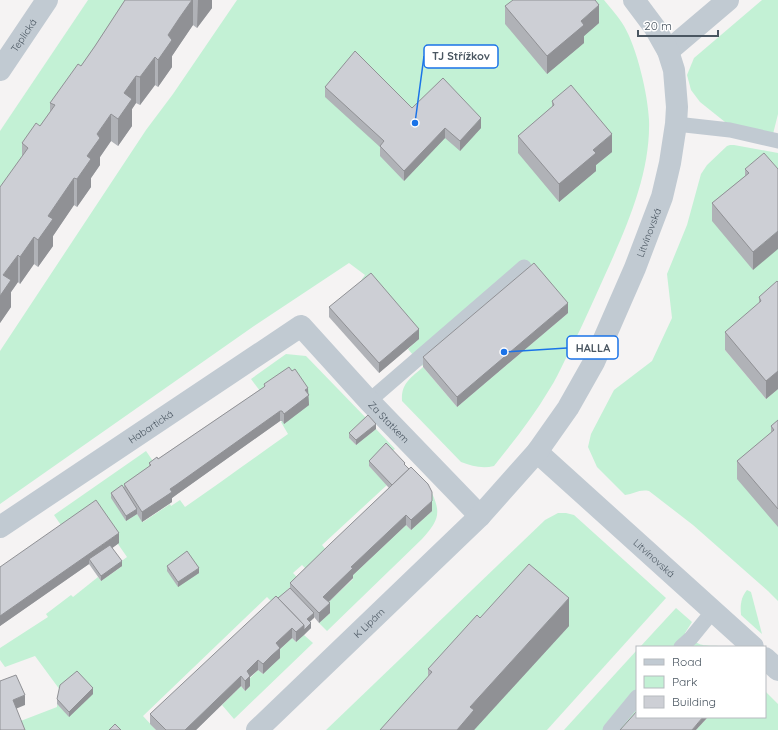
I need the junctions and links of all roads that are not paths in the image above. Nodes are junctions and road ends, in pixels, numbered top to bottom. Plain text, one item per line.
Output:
1 (47, 0) edge
2 (634, 0) edge
3 (728, 0) edge
4 (668, 51) junction
5 (0, 70) edge
6 (676, 124) junction
7 (778, 141) edge
8 (524, 267) dead end
9 (301, 326) joint
10 (369, 401) junction
11 (537, 452) junction
12 (480, 516) junction
13 (0, 527) edge
14 (714, 611) junction
15 (682, 646) edge
16 (752, 646) edge
17 (766, 659) edge
18 (778, 670) edge
19 (636, 698) edge
20 (257, 730) edge
21 (610, 730) edge

1 - 5 street, Teplická
2 - 4 street, Litvínovská
3 - 4 street
4 - 6 street, Litvínovská
6 - 7 lane
6 - 11 street, Litvínovská
8 - 10 lane
9 - 10 street, Za Statkem
9 - 13 street, Habartická
10 - 12 street, Za Statkem
11 - 12 street, Litvínovská
11 - 14 street, Litvínovská
12 - 20 street, K Lipám
14 - 15 lane
14 - 16 street, Litvínovská
17 - 18 street
19 - 21 lane

